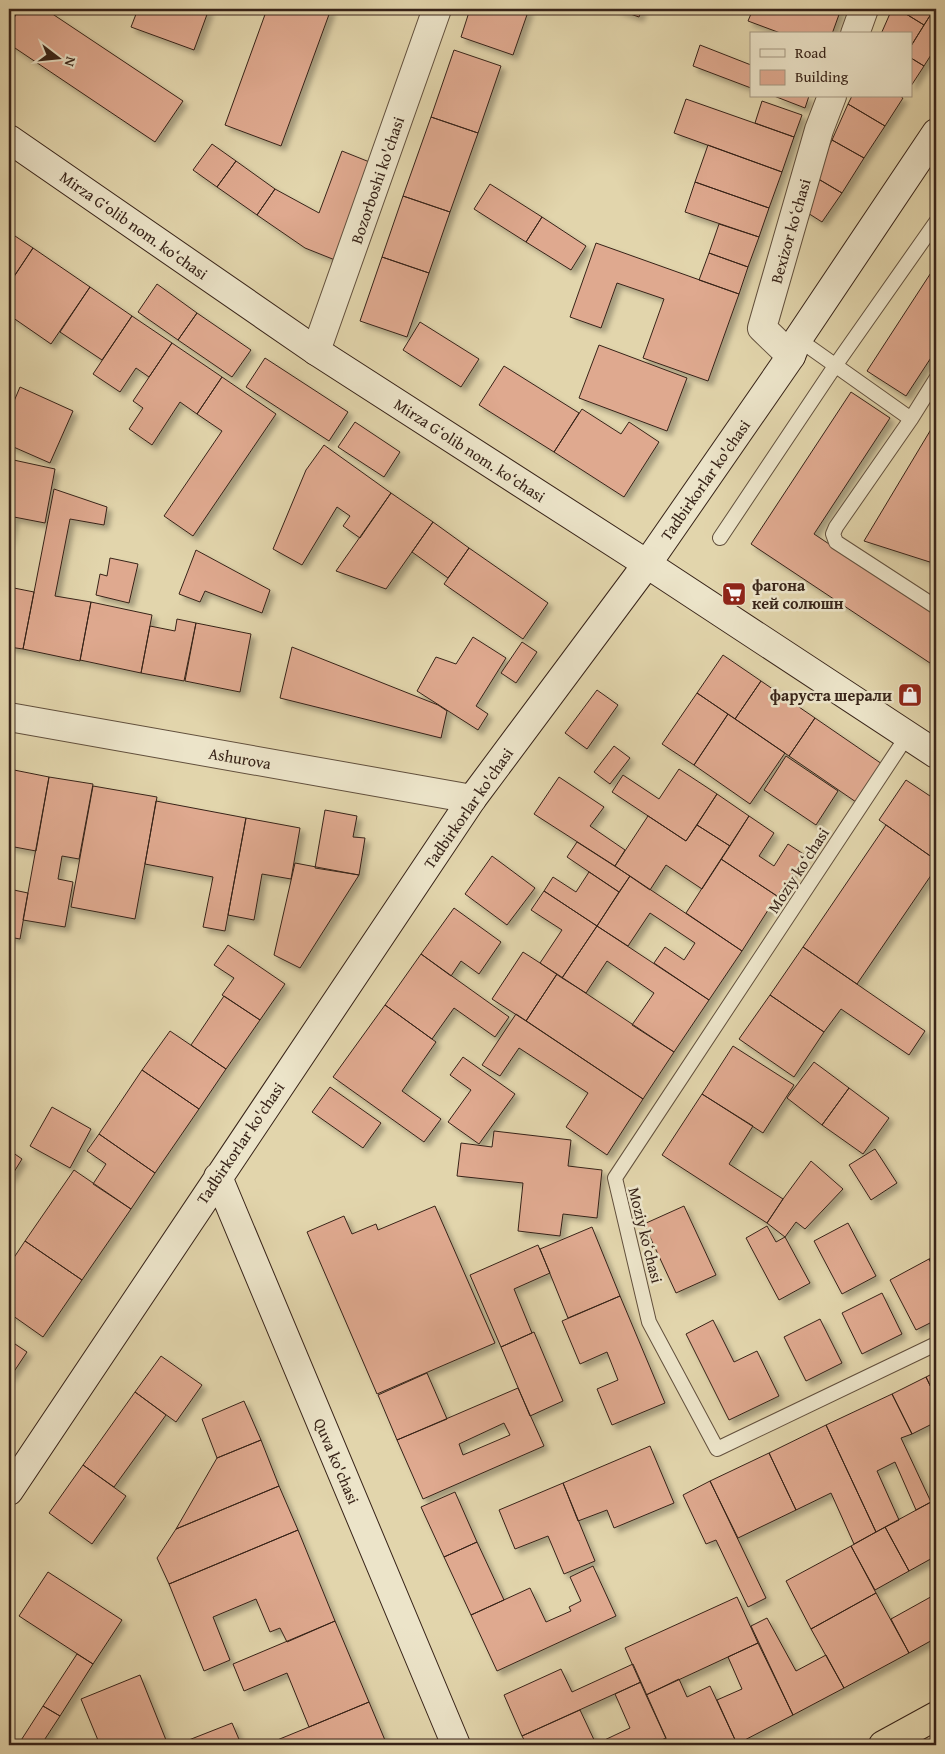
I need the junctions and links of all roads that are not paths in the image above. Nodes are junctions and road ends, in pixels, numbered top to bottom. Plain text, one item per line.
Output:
1 (437, 9) edge
2 (864, 9) edge
3 (856, 32) edge
4 (831, 98) edge
5 (9, 139) edge
6 (934, 141) edge
7 (936, 222) edge
8 (794, 348) junction
9 (316, 351) junction
10 (835, 366) junction
11 (936, 380) edge
12 (911, 420) junction
13 (720, 538) dead end
14 (647, 564) junction
15 (936, 607) edge
16 (9, 718) edge
17 (907, 736) junction
18 (936, 754) edge
19 (472, 799) junction
20 (218, 1177) junction
21 (936, 1344) edge
22 (9, 1491) edge
23 (936, 1716) edge
24 (456, 1745) edge
25 (882, 1745) edge

1 - 9 street, Bozorboshi ko'chasi
2 - 3 street
4 - 8 street, Bexizor koʻchasi
5 - 9 street, Mirza G‘olib nom. ko‘chasi
6 - 8 street, Tadbirkorlar ko'chasi
7 - 10 lane
8 - 10 lane
8 - 14 street, Tadbirkorlar ko'chasi
9 - 14 street, Mirza G‘olib nom. ko‘chasi
10 - 12 lane
10 - 13 lane
11 - 12 lane
12 - 15 lane
14 - 17 street, Mirza G‘olib nom. ko‘chasi
14 - 19 street, Tadbirkorlar ko'chasi
16 - 19 street, Ashurova
17 - 18 street, Mirza G‘olib nom. ko‘chasi
17 - 21 lane, Moziy koʻchasi
19 - 20 street, Tadbirkorlar ko'chasi
20 - 22 street, Tadbirkorlar ko'chasi
20 - 24 street, Quva ko'chasi
23 - 25 highway

